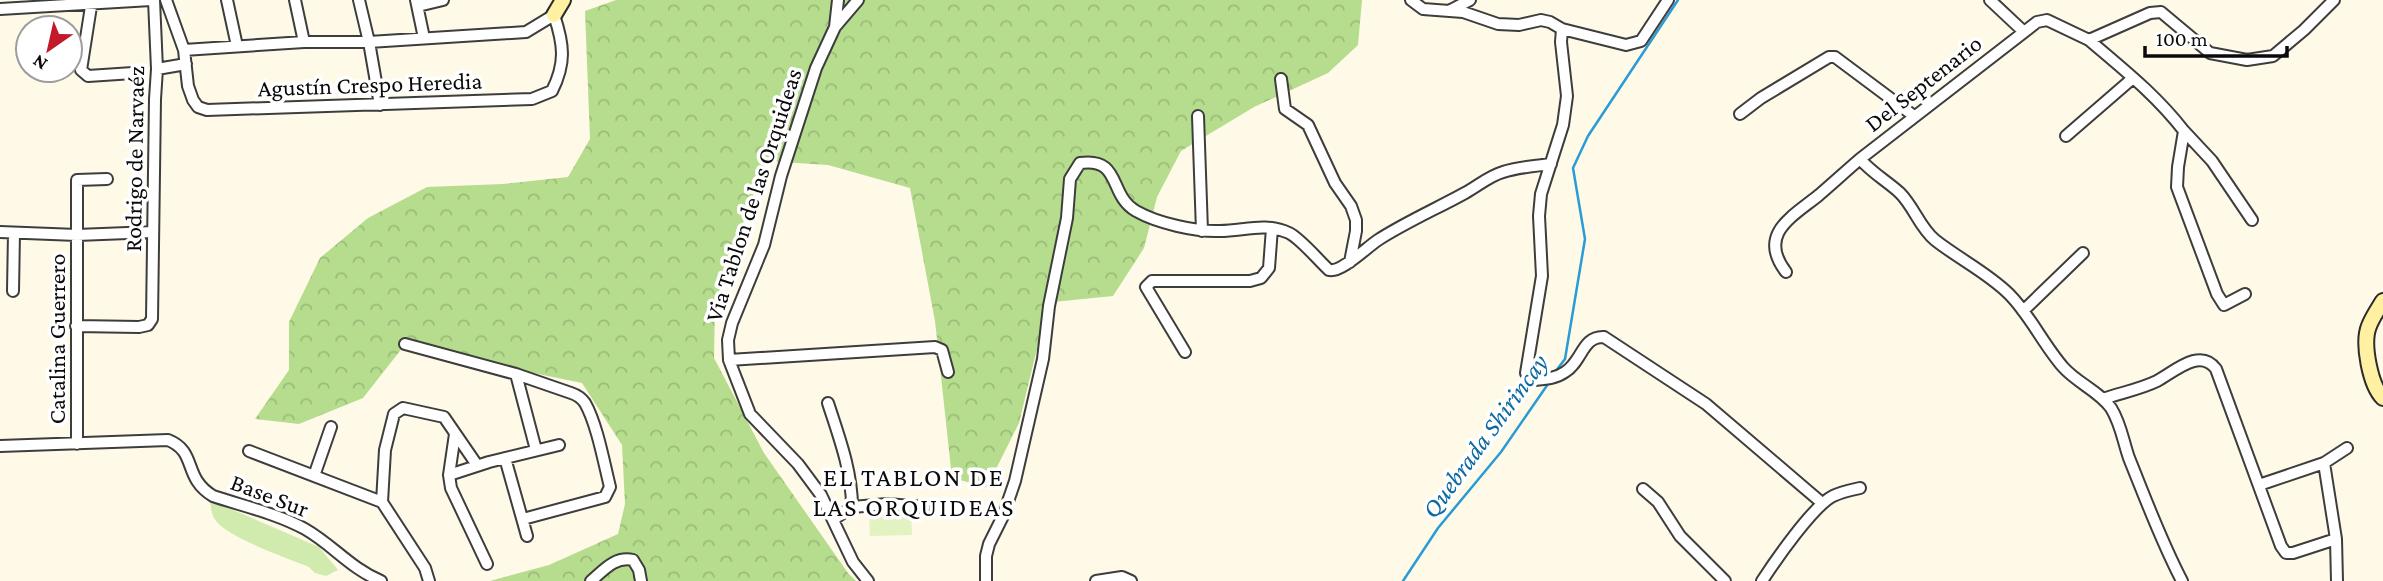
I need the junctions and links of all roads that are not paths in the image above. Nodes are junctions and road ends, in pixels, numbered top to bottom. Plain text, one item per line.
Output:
1 (152, 0) edge
2 (166, 0) edge
3 (227, 0) edge
4 (295, 0) edge
5 (359, 0) edge
6 (443, 0) edge
7 (563, 0) edge
8 (838, 0) edge
9 (858, 0) edge
10 (1411, 0) edge
11 (1470, 0) edge
12 (1668, 0) edge
13 (1990, 0) edge
14 (2334, 0) edge
15 (92, 1) edge
16 (417, 3) edge
17 (552, 7) edge
18 (0, 9) edge
19 (1449, 11) junction
20 (835, 27) junction
21 (1562, 29) junction
22 (2023, 32) junction
23 (424, 38) junction
24 (2089, 40) junction
25 (304, 42) junction
26 (369, 42) junction
27 (237, 46) junction
28 (184, 50) junction
29 (186, 64) junction
30 (157, 69) junction
31 (133, 73) dead end
32 (2133, 78) junction
33 (1281, 79) dead end
34 (380, 105) junction
35 (1740, 114) dead end
36 (1198, 116) dead end
37 (1914, 117) junction
38 (2184, 131) junction
39 (2066, 136) dead end
40 (1860, 159) junction
41 (1551, 164) junction
42 (107, 179) dead end
43 (2252, 220) dead end
44 (1272, 228) junction
45 (1202, 231) junction
46 (0, 232) edge
47 (153, 232) junction
48 (14, 233) junction
49 (77, 235) junction
50 (2083, 253) dead end
51 (1350, 262) junction
52 (1786, 272) dead end
53 (13, 291) dead end
54 (2245, 294) dead end
55 (2383, 301) edge
56 (2023, 311) junction
57 (76, 326) junction
58 (405, 344) dead end
59 (1185, 352) dead end
60 (729, 360) junction
61 (948, 372) dead end
62 (516, 374) junction
63 (2383, 398) edge
64 (2103, 399) junction
65 (828, 403) dead end
66 (331, 427) dead end
67 (455, 434) junction
68 (77, 444) junction
69 (559, 445) dead end
70 (0, 446) edge
71 (2347, 448) dead end
72 (536, 450) junction
73 (249, 451) dead end
74 (505, 458) junction
75 (2324, 463) junction
76 (477, 465) junction
77 (450, 475) junction
78 (314, 476) junction
79 (2259, 485) junction
80 (1860, 488) dead end
81 (1643, 489) dead end
82 (382, 502) junction
83 (1822, 503) junction
84 (852, 507) junction
85 (924, 507) dead end
86 (523, 519) junction
87 (834, 519) junction
88 (527, 536) dead end
89 (2336, 539) junction
90 (486, 564) dead end
91 (381, 581) edge
92 (429, 581) edge
93 (591, 581) edge
94 (641, 581) edge
95 (868, 581) edge
96 (986, 581) edge
97 (1096, 581) edge
98 (1131, 581) edge
99 (1725, 581) edge
100 (1762, 581) edge
101 (2182, 581) edge
102 (2337, 581) edge

1 - 15 street
1 - 30 street, Rodrigo de Narvaéz
2 - 28 street
3 - 27 street
4 - 25 street
5 - 26 street
6 - 16 street
7 - 17 street
8 - 20 street
9 - 20 street, Via Tablon de las Orquideas
10 - 19 street
11 - 19 street
12 - 21 street
13 - 22 street
14 - 24 street
15 - 18 street
15 - 31 street
16 - 23 street
17 - 23 street
17 - 34 street, Agustín Crespo Heredia
19 - 21 street
20 - 60 street, Via Tablon de las Orquideas
21 - 41 street
22 - 24 street, Del Septenario
22 - 37 street, Del Septenario
23 - 26 street
24 - 32 street
25 - 26 street
25 - 27 street
26 - 34 street
27 - 28 street
28 - 29 street
29 - 30 street
29 - 34 street, Agustín Crespo Heredia
30 - 47 street, Rodrigo de Narvaéz
32 - 38 street
32 - 39 street
33 - 51 street
35 - 37 street
36 - 45 street
37 - 40 street, Del Septenario
38 - 43 street
38 - 54 street
40 - 52 street
40 - 56 street, Del Septenario
41 - 51 street
41 - 83 street
42 - 49 street, Catalina Guerrero
44 - 45 street
44 - 51 street
44 - 59 street
45 - 96 street
46 - 48 street
47 - 49 street
47 - 57 street, Rodrigo de Narvaéz
48 - 49 street
48 - 53 street
49 - 57 street, Catalina Guerrero
50 - 56 street
55 - 63 street
56 - 64 street, Del Septenario
57 - 68 street, Catalina Guerrero
58 - 62 street
60 - 61 street
60 - 87 street, Via Tablon de las Orquideas
62 - 72 street
62 - 86 street
64 - 79 street
64 - 101 street, Del Septenario
65 - 84 street
66 - 78 street
67 - 76 street
67 - 77 street
67 - 82 street
68 - 70 street
68 - 91 street, Base Sur
69 - 72 street
71 - 75 street
72 - 74 street
73 - 78 street
74 - 76 street
74 - 86 street
75 - 79 street
75 - 89 street
76 - 77 street
77 - 90 street
78 - 82 street
79 - 89 street
80 - 83 street
81 - 99 street
82 - 92 street
83 - 100 street
84 - 85 street
84 - 87 street
86 - 88 street
87 - 95 street, Via Tablon de las Orquideas
89 - 102 street
93 - 94 street
97 - 98 street

